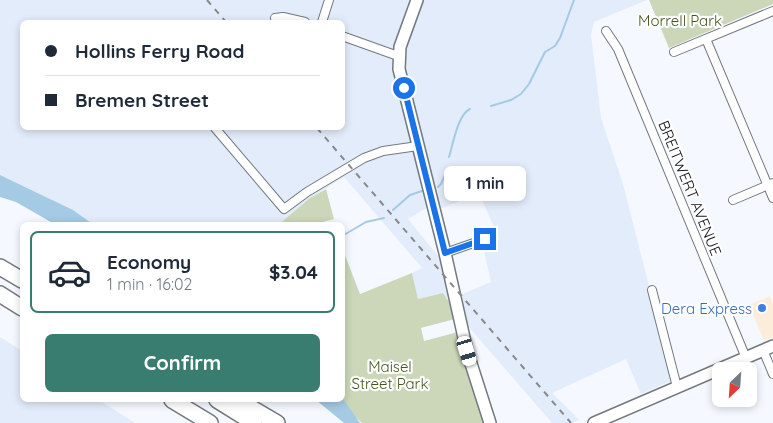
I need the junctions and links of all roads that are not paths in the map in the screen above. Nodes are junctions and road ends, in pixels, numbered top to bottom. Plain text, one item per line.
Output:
1 (330, 0) edge
2 (417, 0) edge
3 (773, 11) edge
4 (276, 18) dead end
5 (296, 20) edge
6 (323, 20) edge
7 (606, 31) dead end
8 (345, 37) edge
9 (706, 39) junction
10 (674, 52) dead end
11 (398, 56) junction
12 (217, 130) edge
13 (418, 146) junction
14 (770, 184) edge
15 (773, 198) edge
16 (733, 200) dead end
17 (485, 239) dead end
18 (445, 253) junction
19 (0, 266) edge
20 (20, 279) edge
21 (652, 290) dead end
22 (0, 294) edge
23 (20, 307) edge
24 (768, 348) edge
25 (746, 358) junction
26 (773, 374) edge
27 (677, 387) junction
28 (175, 402) edge
29 (220, 402) edge
30 (241, 402) edge
31 (210, 423) edge
32 (254, 423) edge
33 (277, 423) edge
34 (490, 423) edge
35 (594, 423) edge

1 - 6 street
2 - 11 street
3 - 9 street
4 - 5 street
7 - 25 street, BREITWERT AVENUE
8 - 11 street
9 - 10 street
9 - 14 street
11 - 13 street
12 - 13 street
13 - 18 street
14 - 15 street
14 - 16 street
17 - 18 street
18 - 34 street
19 - 20 highway
21 - 27 street
22 - 23 highway
24 - 25 street
24 - 26 street
25 - 27 street
27 - 35 street
28 - 31 highway
29 - 32 highway
30 - 33 highway

